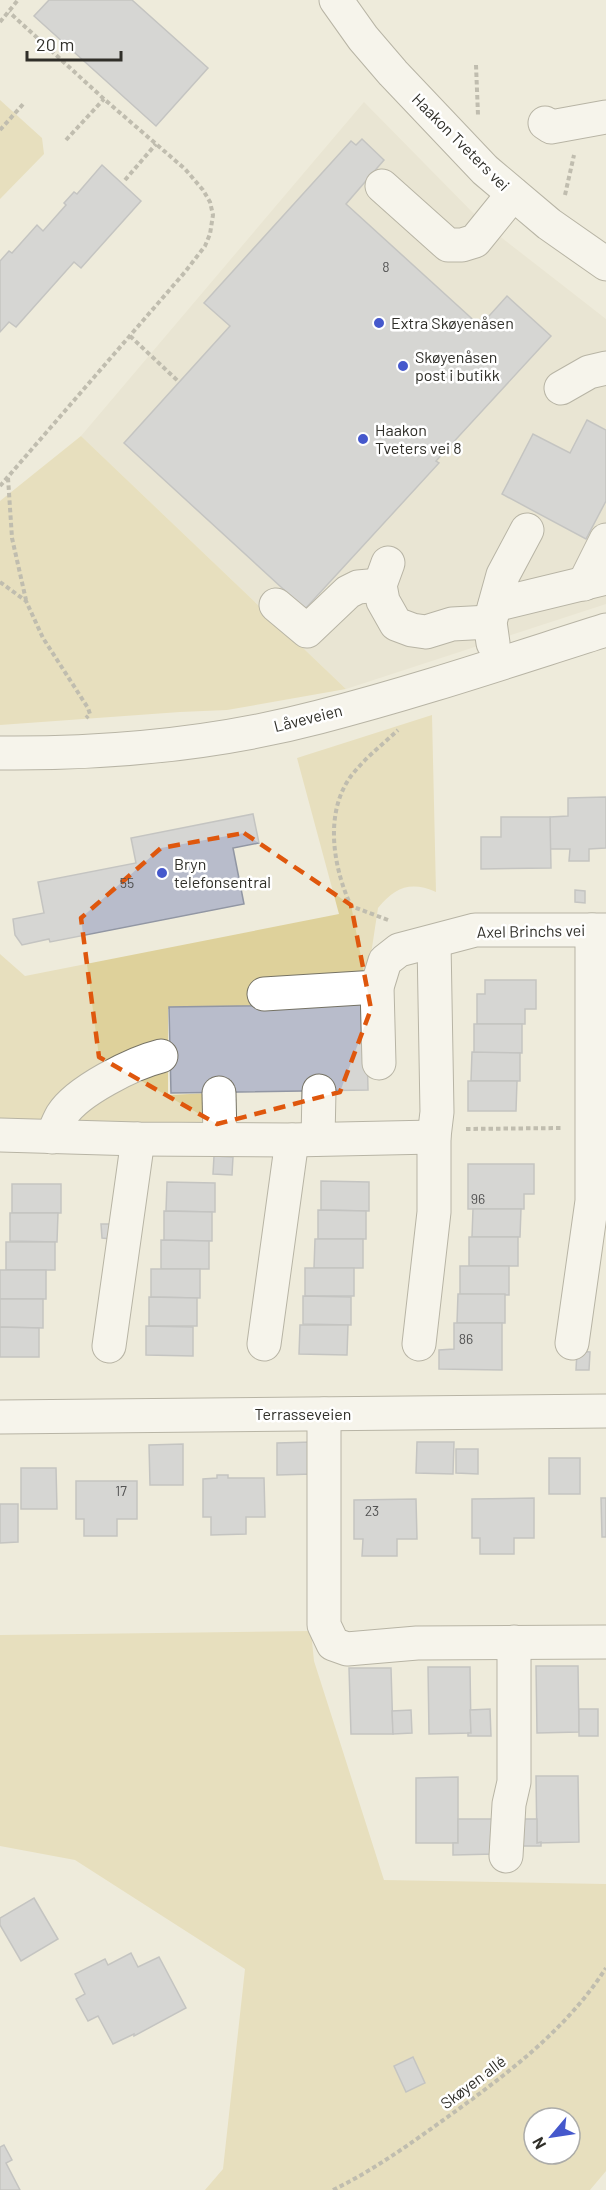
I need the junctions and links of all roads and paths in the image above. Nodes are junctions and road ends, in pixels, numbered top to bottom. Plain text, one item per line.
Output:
1 (18, 0) edge
2 (336, 0) edge
3 (9, 12) junction
4 (0, 22) edge
5 (476, 65) dead end
6 (104, 99) junction
7 (25, 102) dead end
8 (606, 117) edge
9 (479, 122) dead end
10 (546, 123) dead end
11 (0, 130) edge
12 (66, 140) dead end
13 (156, 144) junction
14 (574, 150) dead end
15 (125, 180) dead end
16 (382, 186) dead end
17 (513, 194) junction
18 (565, 196) dead end
19 (606, 264) edge
20 (130, 336) junction
21 (606, 368) edge
22 (179, 382) dead end
23 (561, 388) dead end
24 (8, 477) junction
25 (0, 486) edge
26 (527, 530) dead end
27 (606, 540) edge
28 (595, 581) edge
29 (0, 582) edge
30 (26, 601) junction
31 (276, 605) dead end
32 (492, 613) junction
33 (606, 630) edge
34 (497, 664) junction
35 (400, 693) junction
36 (85, 751) junction
37 (0, 753) edge
38 (377, 915) dead end
39 (599, 930) edge
40 (434, 942) junction
41 (377, 987) junction
42 (264, 994) dead end
43 (161, 1056) dead end
44 (379, 1063) dead end
45 (319, 1091) dead end
46 (219, 1093) dead end
47 (592, 1128) junction
48 (435, 1133) junction
49 (0, 1135) edge
50 (52, 1137) junction
51 (220, 1138) junction
52 (138, 1139) junction
53 (305, 1139) junction
54 (572, 1343) dead end
55 (264, 1344) dead end
56 (419, 1344) dead end
57 (110, 1346) dead end
58 (606, 1411) edge
59 (324, 1414) junction
60 (0, 1417) edge
61 (514, 1642) junction
62 (606, 1642) edge
63 (506, 1856) dead end
64 (606, 1968) edge
65 (333, 2190) edge

1 - 3 path
2 - 17 street, Haakon Tveters vei
3 - 4 path
3 - 6 path
5 - 9 path
6 - 12 path
6 - 13 path
7 - 11 path
8 - 10 street
13 - 15 path
13 - 20 path
14 - 18 path
16 - 17 street
17 - 19 street, Haakon Tveters vei
20 - 22 path
20 - 24 path
21 - 23 street
24 - 25 path
24 - 30 path
26 - 32 street
27 - 28 street
28 - 32 street
29 - 30 path
30 - 36 path
31 - 32 street
32 - 34 street
33 - 34 street, Låveveien
34 - 35 street, Låveveien
35 - 36 street, Låveveien
35 - 38 path
36 - 37 street, Låveveien
39 - 40 street, Axel Brinchs vei
39 - 47 street
40 - 41 street, Axel Brinchs vei
40 - 48 street
41 - 42 street
41 - 44 street, Axel Brinchs vei
43 - 50 street
45 - 53 street
46 - 51 street
47 - 48 path
47 - 54 street
48 - 53 street
48 - 56 street
49 - 50 street
50 - 52 street
51 - 52 street
51 - 53 street
52 - 57 street
53 - 55 street
58 - 59 street, Terrasseveien
59 - 60 street, Terrasseveien
59 - 61 street
61 - 62 street
61 - 63 street
64 - 65 path, Skøyen allé

